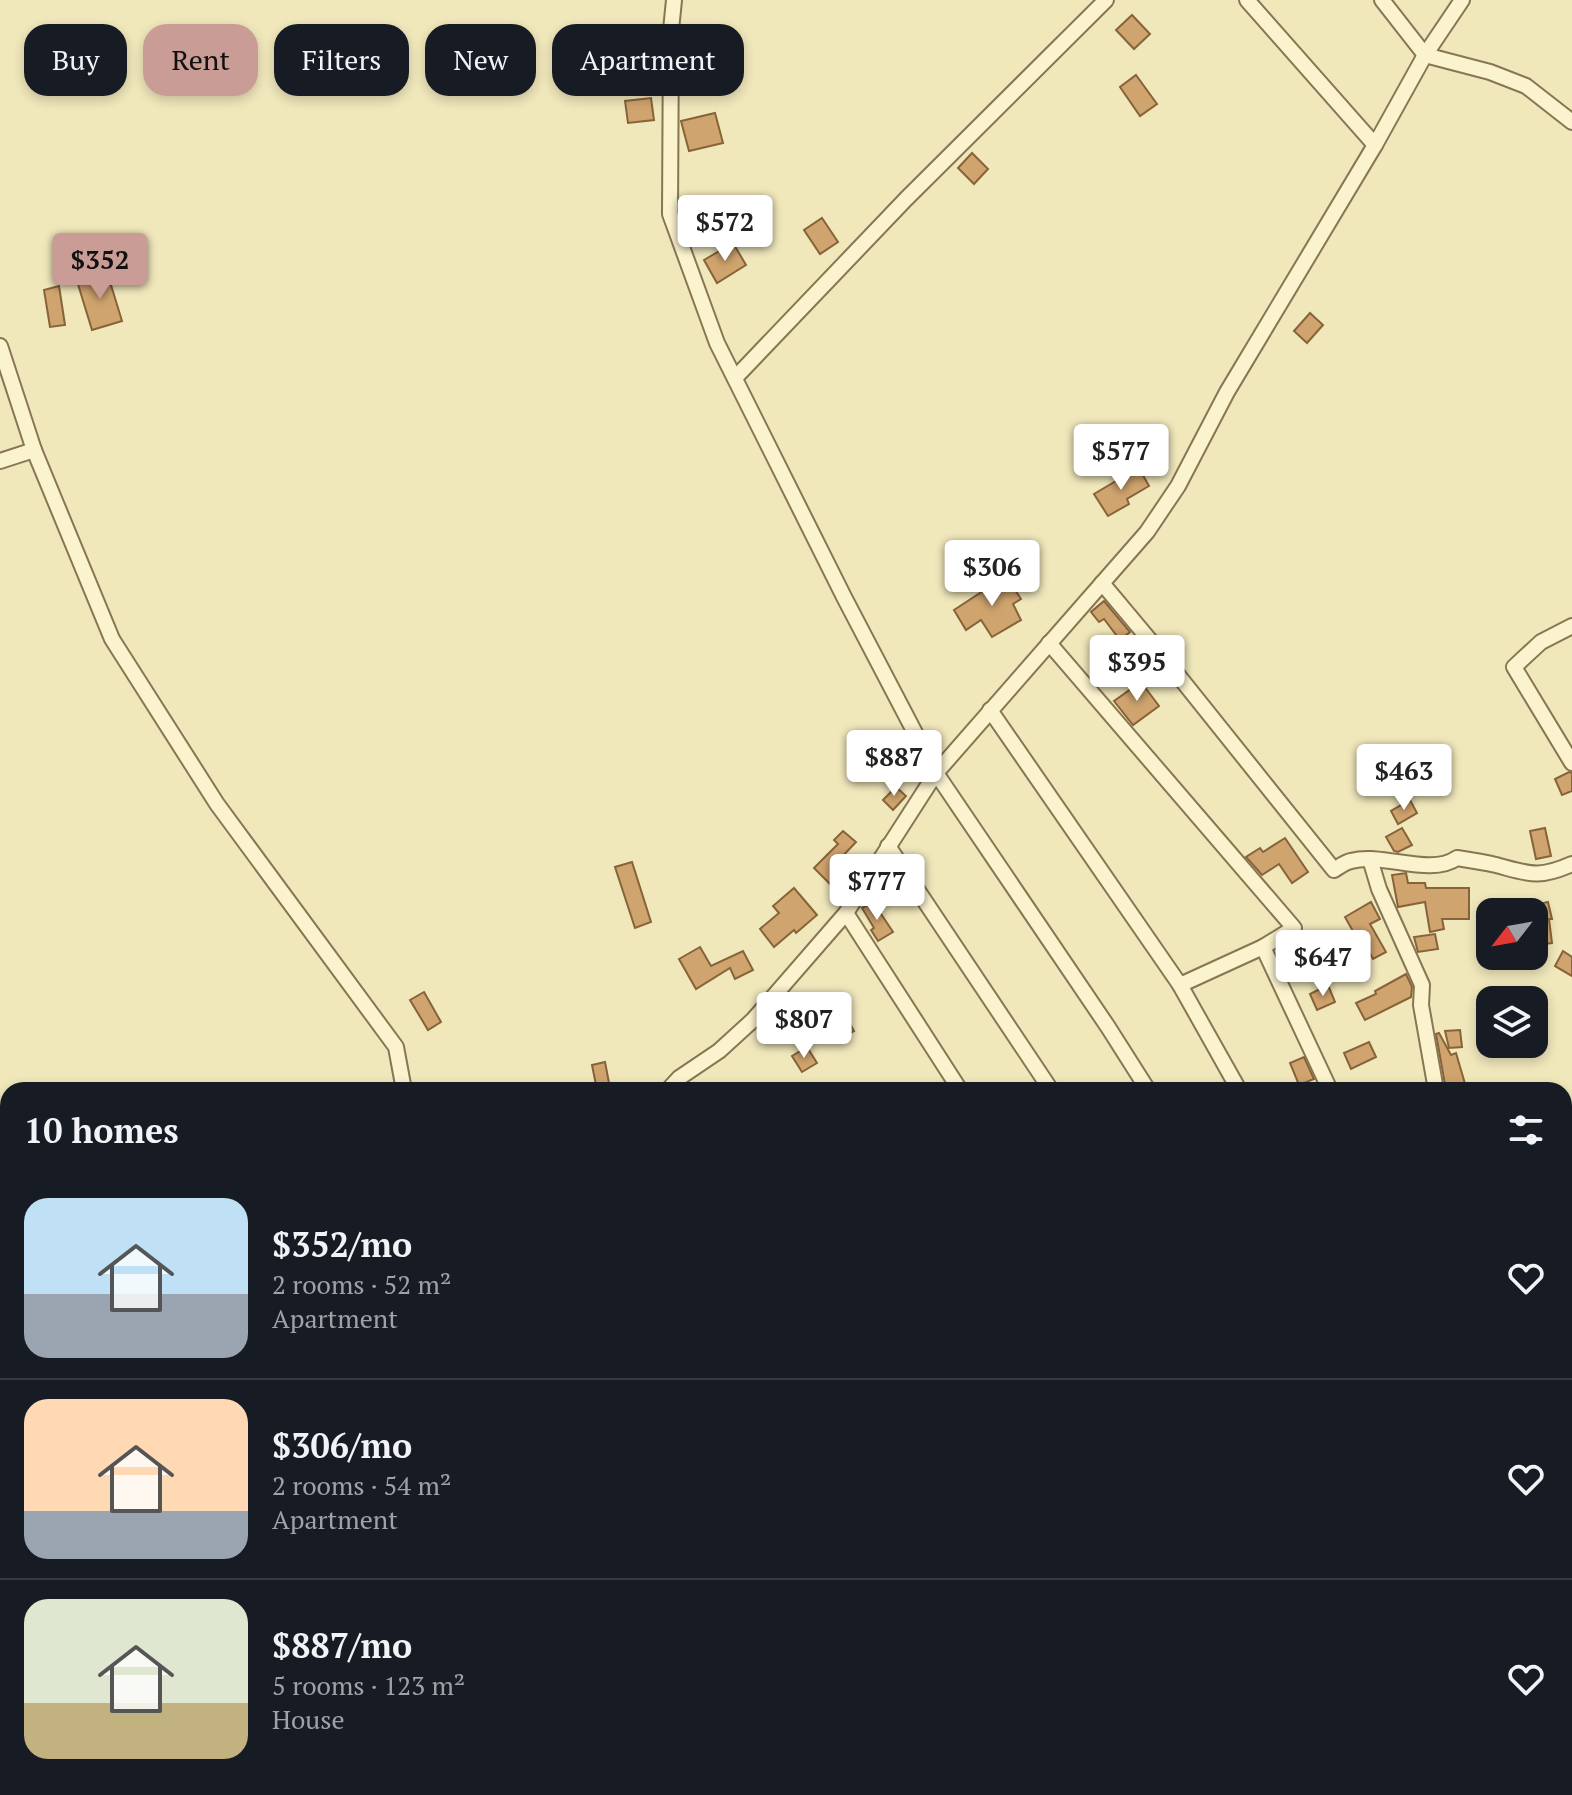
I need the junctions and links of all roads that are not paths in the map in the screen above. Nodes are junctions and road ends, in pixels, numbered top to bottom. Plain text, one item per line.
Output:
1 (674, 0) edge
2 (1106, 0) edge
3 (1247, 0) edge
4 (1382, 0) edge
5 (1462, 0) edge
6 (1425, 55) junction
7 (1572, 122) edge
8 (1375, 145) junction
9 (0, 346) edge
10 (735, 378) junction
11 (34, 450) junction
12 (0, 461) edge
13 (1102, 583) junction
14 (1572, 626) edge
15 (1049, 643) junction
16 (990, 710) junction
17 (1572, 763) edge
18 (936, 773) junction
19 (888, 846) junction
20 (1370, 859) junction
21 (1572, 864) edge
22 (846, 913) junction
23 (1263, 947) junction
24 (1180, 985) junction
25 (403, 1082) edge
26 (684, 1082) edge
27 (955, 1082) edge
28 (1046, 1082) edge
29 (1143, 1082) edge
30 (1235, 1082) edge
31 (1326, 1082) edge
32 (1435, 1082) edge

1 - 10 street
2 - 10 street
3 - 8 street
4 - 6 street
5 - 6 street
6 - 7 street
6 - 8 street
8 - 13 street
9 - 11 street
10 - 18 street
11 - 12 street
11 - 25 street
13 - 15 street
13 - 20 street
14 - 17 street
15 - 16 street
15 - 23 street
16 - 18 street
16 - 24 street
18 - 19 street
18 - 29 street
19 - 22 street
19 - 28 street
20 - 21 street
20 - 32 street
22 - 26 street
22 - 27 street
23 - 24 street
23 - 31 street
24 - 30 street

